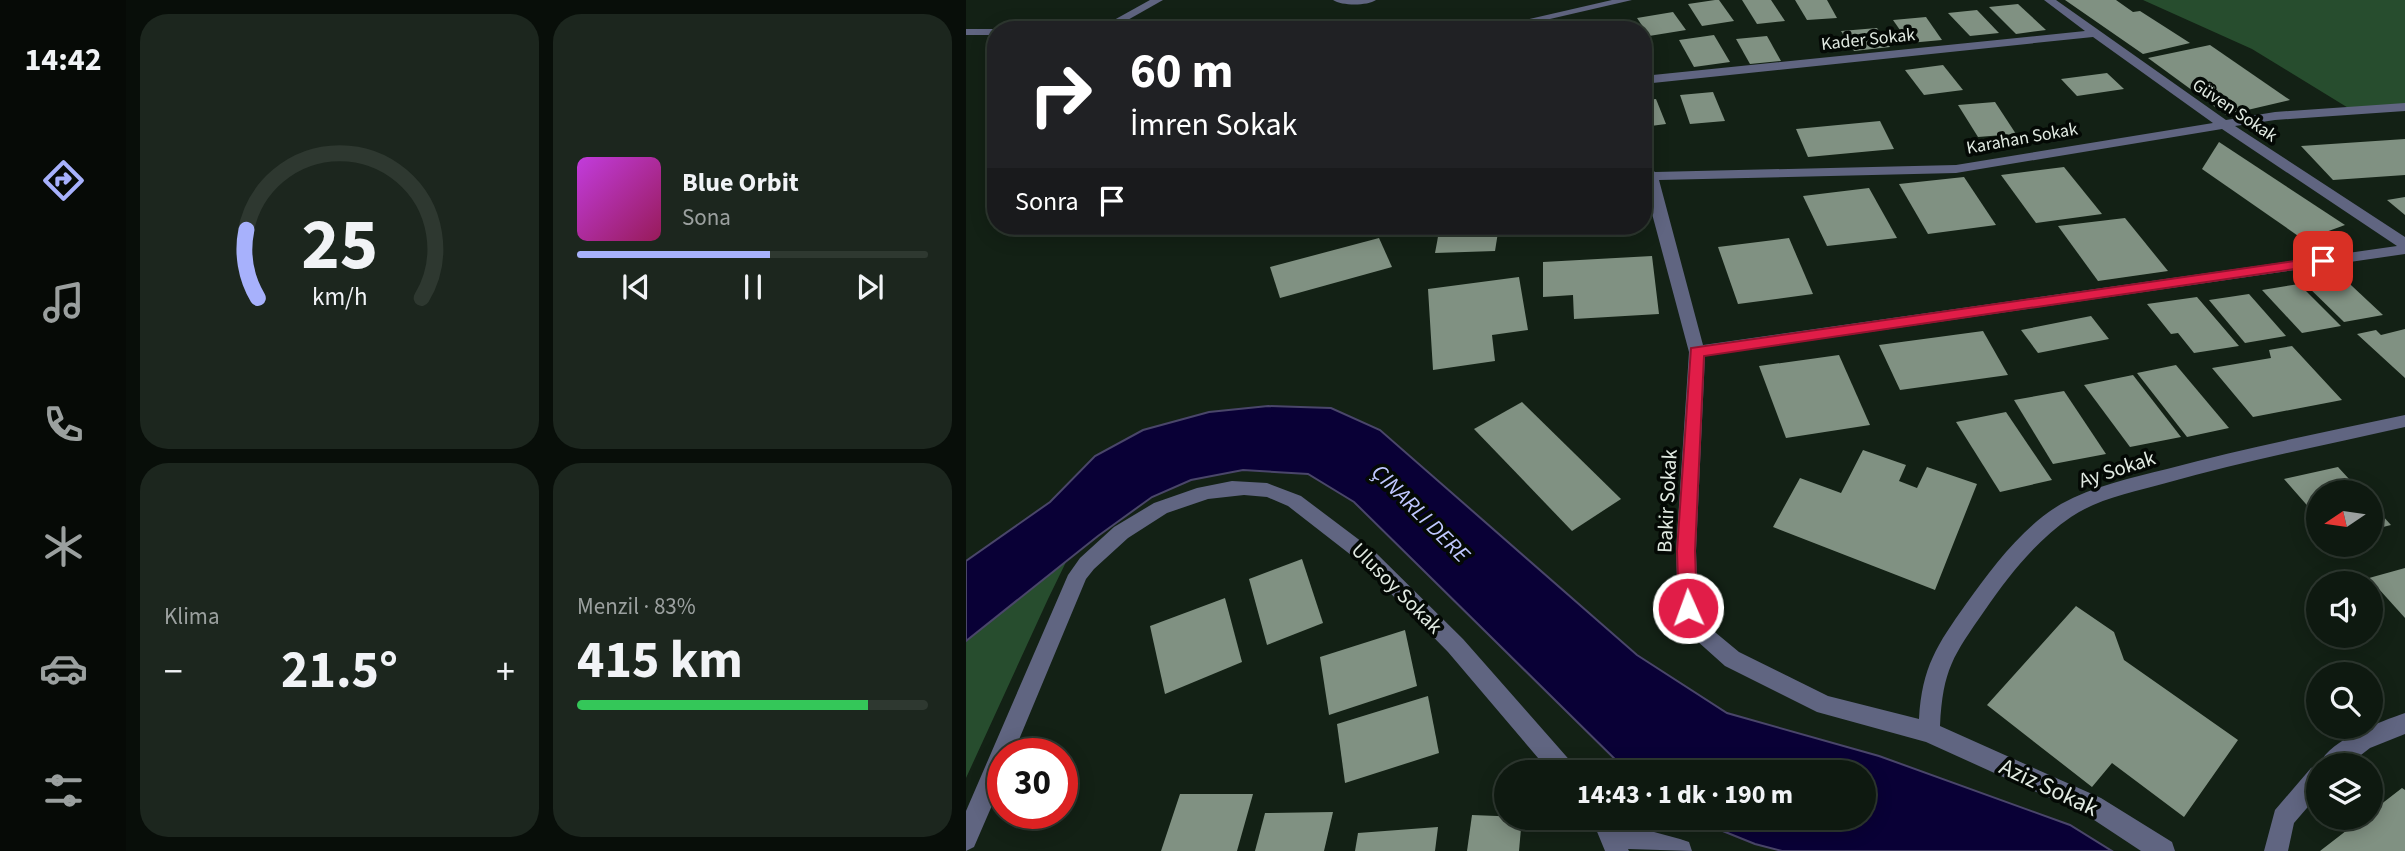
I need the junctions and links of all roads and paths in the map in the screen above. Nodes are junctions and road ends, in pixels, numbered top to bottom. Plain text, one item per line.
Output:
1 (1157, 0) edge
2 (1338, 0) edge
3 (1369, 0) edge
4 (1627, 0) edge
5 (2049, 0) edge
6 (1118, 21) edge
7 (1528, 21) edge
8 (966, 32) edge
9 (987, 32) edge
10 (2096, 33) junction
11 (1652, 78) edge
12 (2405, 107) edge
13 (2223, 124) junction
14 (1652, 172) edge
15 (1652, 193) edge
16 (2405, 247) edge
17 (1697, 352) junction
18 (2405, 421) edge
19 (2405, 723) edge
20 (1929, 733) junction
21 (2346, 753) edge
22 (1554, 760) edge
23 (2306, 791) edge
24 (1610, 833) edge
25 (966, 839) edge
26 (1680, 851) edge
27 (2163, 851) edge
28 (2276, 851) edge

1 - 6 street
2 - 3 street
4 - 7 street
5 - 10 street, Güven Sokak
8 - 9 street
10 - 11 street, Kader Sokak
10 - 13 street, Güven Sokak
12 - 13 street, Karahan Sokak
13 - 14 street, Karahan Sokak
13 - 16 street, Güven Sokak
15 - 17 street, Bakir Sokak
16 - 17 street
17 - 20 street, Bakir Sokak
18 - 20 street, Ay Sokak
19 - 21 street
20 - 27 street, Aziz Sokak
22 - 25 street, Ulusoy Sokak
23 - 28 street
24 - 26 street

